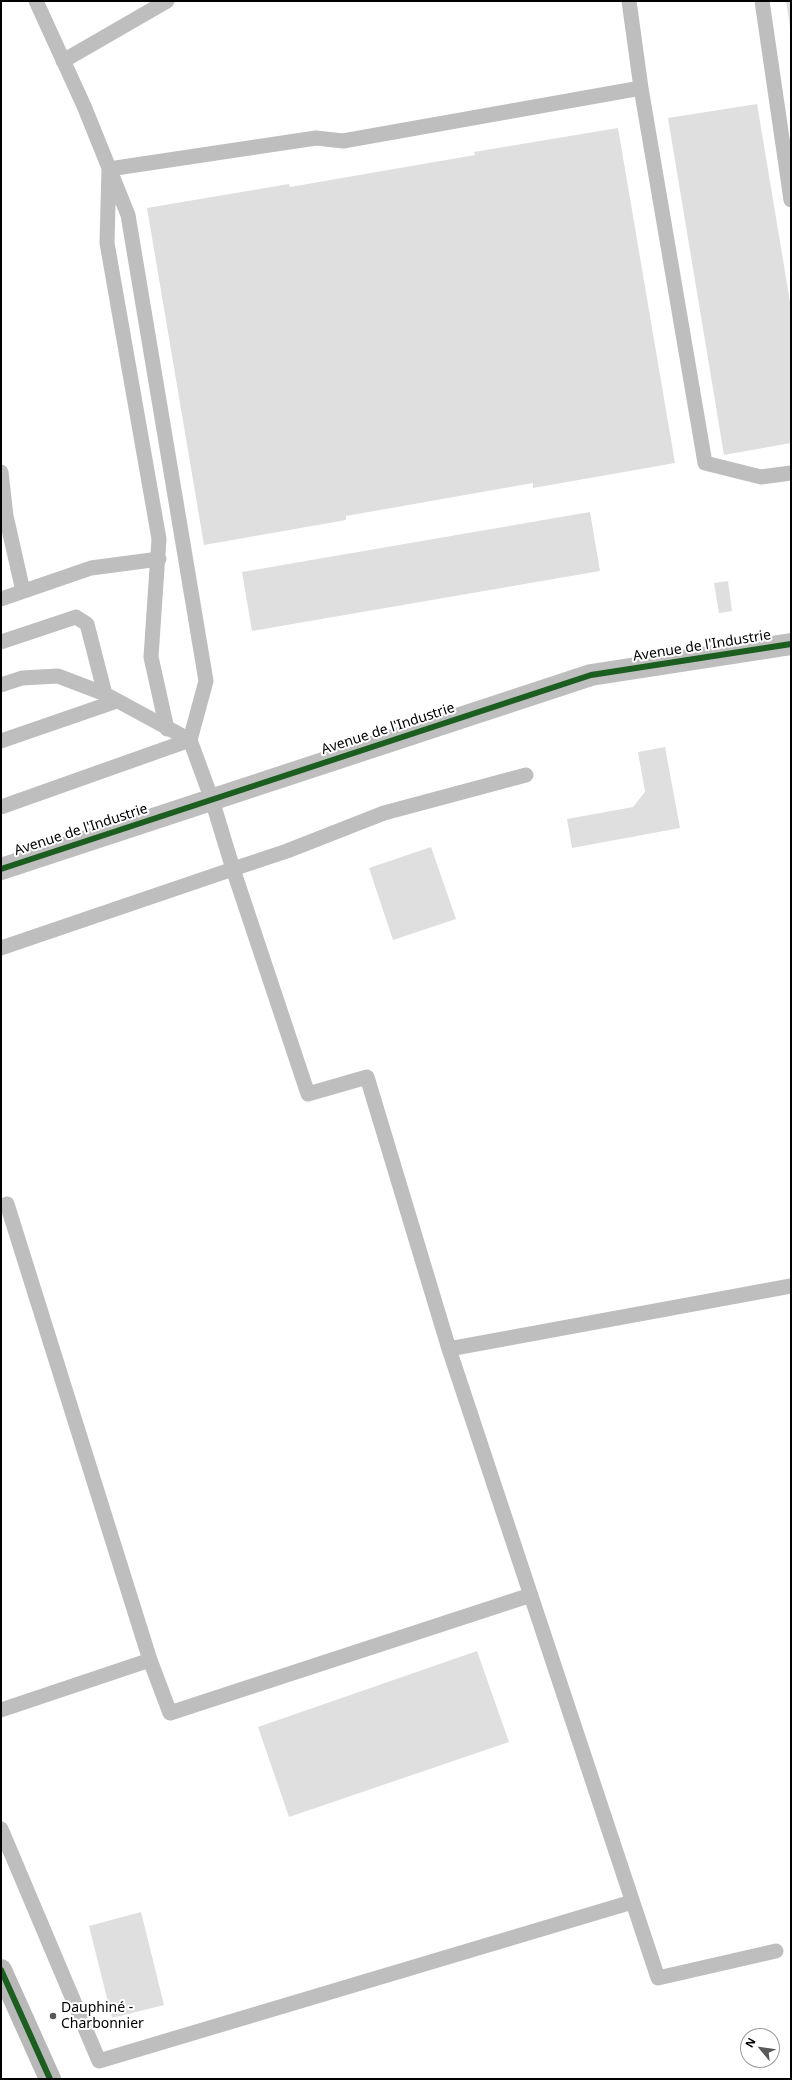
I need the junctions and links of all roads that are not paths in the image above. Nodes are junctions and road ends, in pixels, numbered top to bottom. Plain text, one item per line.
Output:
1 (36, 1) edge
2 (167, 1) edge
3 (629, 1) edge
4 (762, 1) edge
5 (63, 61) junction
6 (641, 88) junction
7 (109, 169) junction
8 (791, 200) edge
9 (1, 472) edge
10 (791, 473) edge
11 (4, 517) edge
12 (159, 559) junction
13 (23, 591) junction
14 (1, 599) edge
15 (1, 642) edge
16 (791, 644) edge
17 (1, 685) edge
18 (111, 697) junction
19 (167, 728) junction
20 (190, 740) junction
21 (1, 741) edge
22 (526, 775) dead end
23 (212, 800) junction
24 (1, 807) edge
25 (1, 869) edge
26 (233, 869) junction
27 (1, 948) edge
28 (7, 1204) dead end
29 (791, 1286) edge
30 (449, 1349) junction
31 (530, 1595) junction
32 (150, 1660) junction
33 (1, 1710) edge
34 (1, 1829) edge
35 (632, 1902) junction
36 (776, 1950) dead end
37 (1, 1970) edge
38 (50, 2079) edge

1 - 5 lane
2 - 5 lane
3 - 6 lane
4 - 8 lane
5 - 7 lane
6 - 7 lane
6 - 10 lane
7 - 12 lane
7 - 20 lane
9 - 11 lane
11 - 13 lane
12 - 13 lane
12 - 19 lane
13 - 14 lane
15 - 18 lane
16 - 23 street, Avenue de l'Industrie
17 - 18 lane
18 - 19 lane
18 - 21 lane
19 - 20 lane
20 - 23 lane
20 - 24 lane
22 - 26 lane
23 - 25 street, Avenue de l'Industrie
23 - 26 lane
26 - 27 lane
26 - 30 lane
28 - 32 lane
29 - 30 lane
30 - 31 lane
31 - 32 lane
31 - 35 lane
32 - 33 lane
34 - 35 lane
35 - 36 lane
37 - 38 main road

